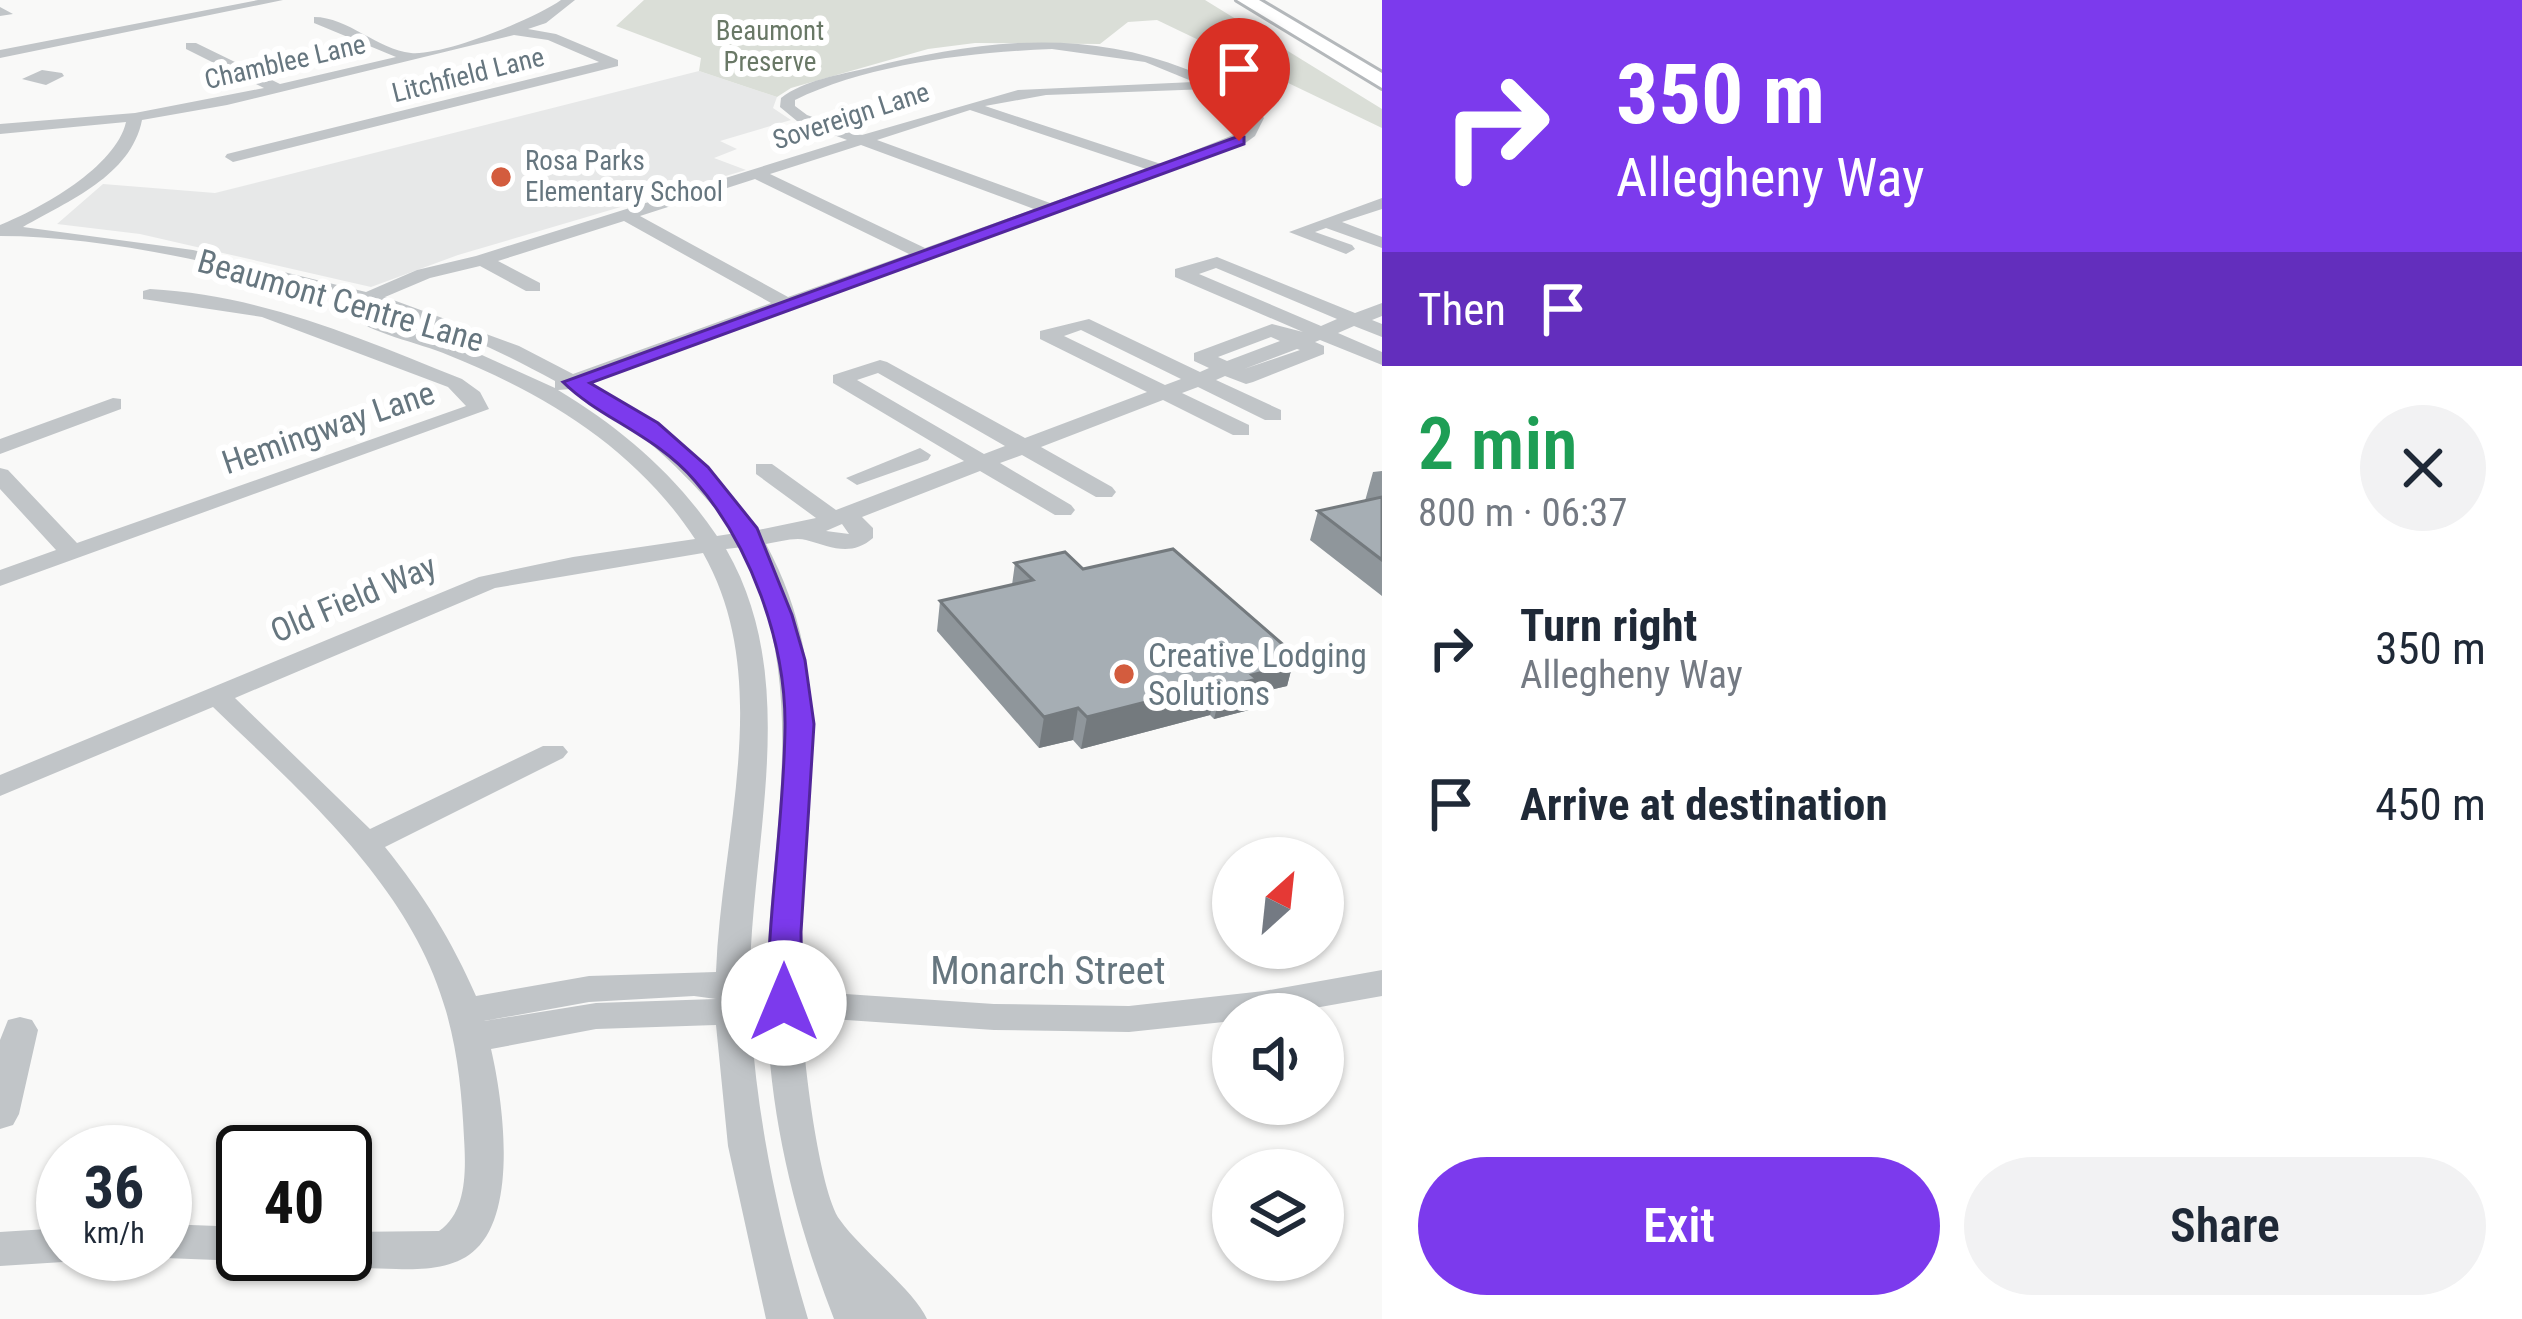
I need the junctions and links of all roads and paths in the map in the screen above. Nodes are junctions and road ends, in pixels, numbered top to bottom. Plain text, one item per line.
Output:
1 (186, 0) edge
2 (253, 0) edge
3 (277, 0) edge
4 (569, 0) edge
5 (1246, 0) edge
6 (1273, 0) edge
7 (210, 11) junction
8 (319, 20) dead end
9 (514, 31) junction
10 (191, 46) dead end
11 (0, 52) edge
12 (409, 58) junction
13 (1382, 65) edge
14 (1382, 82) edge
15 (1211, 85) junction
16 (276, 88) junction
17 (971, 106) junction
18 (135, 117) junction
19 (0, 129) edge
20 (862, 140) junction
21 (232, 157) dead end
22 (1162, 169) junction
23 (757, 174) junction
24 (1382, 203) edge
25 (1050, 209) junction
26 (626, 215) junction
27 (1326, 222) junction
28 (7, 237) edge
29 (1382, 244) edge
30 (1346, 249) dead end
31 (923, 254) junction
32 (482, 260) junction
33 (533, 287) dead end
34 (150, 295) dead end
35 (787, 304) junction
36 (371, 307) junction
37 (1381, 311) edge
38 (1354, 319) junction
39 (1320, 332) junction
40 (1382, 359) edge
41 (1199, 379) junction
42 (574, 382) junction
43 (546, 392) junction
44 (1164, 392) junction
45 (1137, 402) junction
46 (112, 404) dead end
47 (1273, 415) dead end
48 (1241, 430) dead end
49 (1052, 435) junction
50 (0, 447) edge
51 (1021, 447) junction
52 (920, 454) dead end
53 (982, 462) junction
54 (764, 470) dead end
55 (0, 476) edge
56 (1104, 492) dead end
57 (897, 495) junction
58 (1063, 509) dead end
59 (839, 517) junction
60 (752, 541) junction
61 (712, 545) junction
62 (71, 551) junction
63 (0, 578) edge
64 (216, 695) junction
65 (553, 752) dead end
66 (0, 786) edge
67 (367, 843) junction
68 (1382, 982) edge
69 (734, 1001) junction
70 (784, 1003) junction
71 (470, 1025) junction
72 (20, 1030) dead end
73 (0, 1114) edge
74 (821, 1225) junction
75 (36, 1247) edge
76 (0, 1249) edge
77 (372, 1249) edge
78 (780, 1309) edge
79 (855, 1319) edge
80 (906, 1319) edge

1 - 7 street
2 - 7 street
3 - 7 street
4 - 9 street, Chamblee Lane
5 - 14 highway
6 - 13 highway
7 - 11 street
8 - 12 street
9 - 12 street, Chamblee Lane
9 - 21 street, Litchfield Lane
10 - 16 street
12 - 16 street, Chamblee Lane
15 - 17 street, Sovereign Lane
15 - 20 street
15 - 22 street
16 - 18 street, Chamblee Lane
17 - 20 street, Sovereign Lane
17 - 22 street
18 - 19 street, Chamblee Lane
18 - 28 street
20 - 23 street, Sovereign Lane
20 - 25 street
22 - 25 street
23 - 26 street, Sovereign Lane
23 - 31 street
24 - 27 street
25 - 31 street
26 - 32 street, Sovereign Lane
26 - 35 street
27 - 29 street
27 - 30 street
28 - 36 street, Beaumont Centre Lane
28 - 36 street, Beaumont Centre Lane
31 - 35 street
32 - 33 street
32 - 36 street, Sovereign Lane
34 - 62 street, Hemingway Lane
35 - 42 street
36 - 42 street, Beaumont Centre Lane
36 - 43 street, Beaumont Centre Lane
37 - 38 street
38 - 39 street
38 - 39 street
39 - 40 street
39 - 41 street
41 - 44 street
41 - 44 street
41 - 47 street
42 - 43 street
42 - 60 street, Beaumont Centre Lane
43 - 61 street, Beaumont Centre Lane
44 - 45 street
44 - 48 street
45 - 49 street
45 - 49 street
46 - 50 street
49 - 51 street
51 - 53 street
51 - 53 street
51 - 56 street
52 - 57 street
53 - 57 street
53 - 58 street
54 - 59 street
55 - 62 street
57 - 59 street
59 - 60 street, Old Field Way
60 - 61 street, Old Field Way
60 - 70 street, Beaumont Centre Lane
61 - 64 street, Old Field Way
61 - 69 street, Beaumont Centre Lane
62 - 63 street, Hemingway Lane
64 - 66 street, Old Field Way
64 - 67 street
65 - 67 street
67 - 71 street
68 - 70 street, Monarch Street
69 - 70 street, Monarch Street
69 - 71 street, Monarch Street
69 - 78 street, Beaumont Centre Lane
70 - 74 street, Beaumont Centre Lane
71 - 77 street
72 - 73 street
74 - 79 street, Beaumont Centre Lane
74 - 80 street
75 - 76 street

